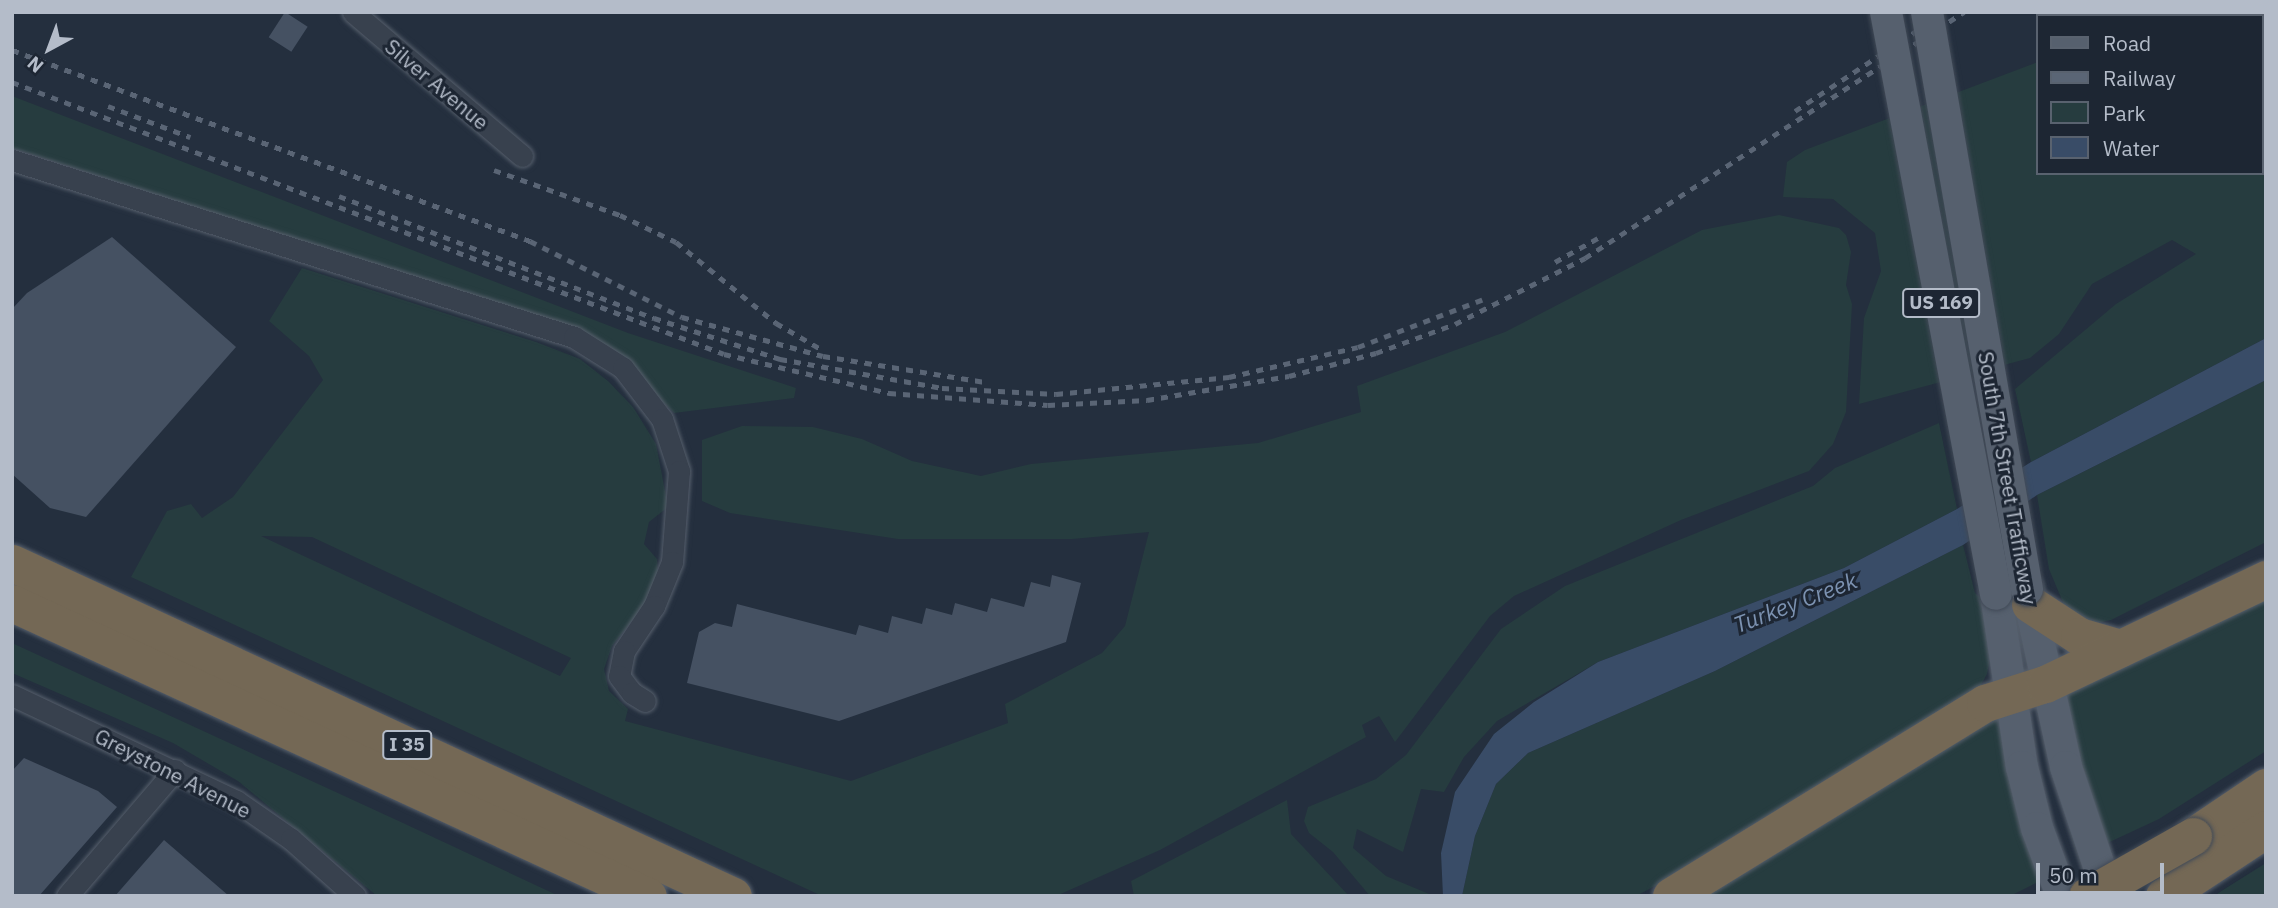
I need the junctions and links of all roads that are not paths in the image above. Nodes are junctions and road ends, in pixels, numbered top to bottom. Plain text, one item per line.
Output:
1 (353, 12) edge
2 (1886, 12) edge
3 (1927, 12) edge
4 (522, 156) dead end
5 (12, 160) edge
6 (12, 544) edge
7 (12, 564) edge
8 (2266, 579) edge
9 (80, 595) junction
10 (2018, 596) junction
11 (12, 603) edge
12 (2120, 648) junction
13 (2045, 684) junction
14 (12, 695) edge
15 (2009, 696) junction
16 (645, 701) dead end
17 (175, 770) junction
18 (2266, 786) edge
19 (2266, 829) edge
20 (67, 896) edge
21 (355, 896) edge
22 (648, 896) edge
23 (733, 896) edge
24 (1671, 896) edge
25 (2062, 896) edge
26 (2087, 896) edge
27 (2109, 896) edge
28 (2164, 896) edge

1 - 4 street, Silver Avenue
2 - 10 main road, South 7th Street Trafficway / US 169, bridge
3 - 10 main road, South 7th Street Trafficway / US 169, bridge
5 - 16 street
6 - 9 highway
7 - 9 highway, I 35
8 - 12 highway
9 - 23 highway, I 35
10 - 12 highway
10 - 13 main road, South 7th Street Trafficway / US 169
10 - 15 main road, South 7th Street Trafficway / US 169
11 - 22 highway, I 35
12 - 13 highway
13 - 15 highway
13 - 27 main road, South 7th Street Trafficway / US 169
14 - 17 street, Greystone Avenue
15 - 24 highway
15 - 25 main road, South 7th Street Trafficway / US 169
17 - 20 street
17 - 21 street, Greystone Avenue
18 - 26 highway, bridge
19 - 28 highway

